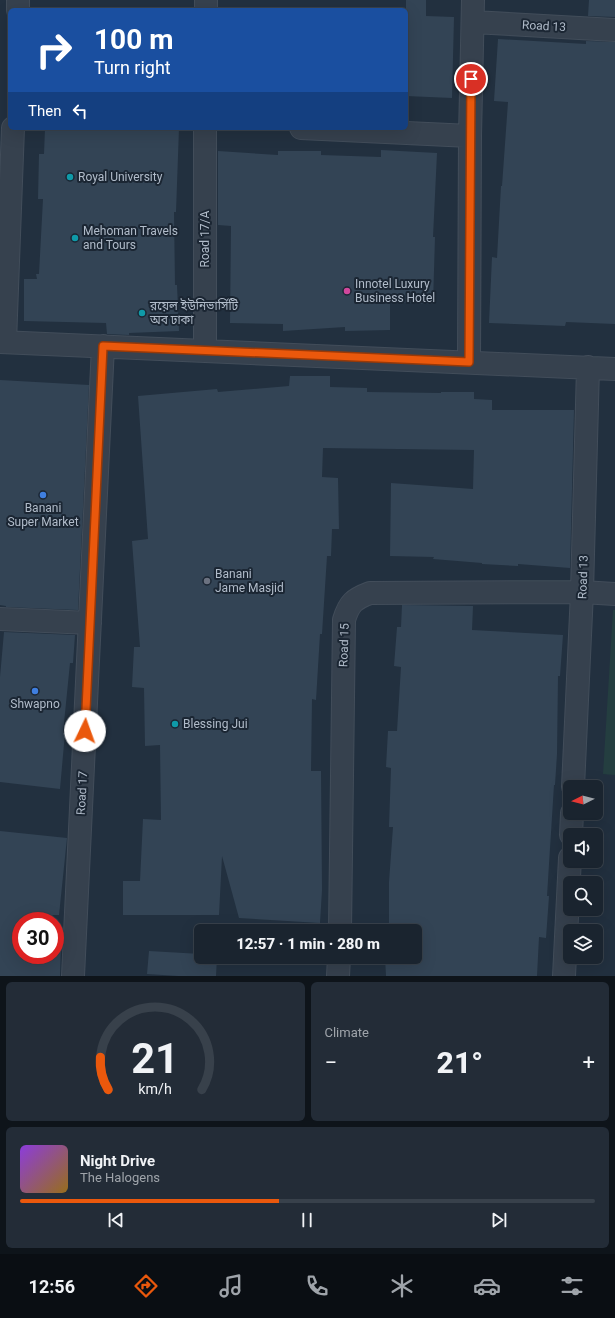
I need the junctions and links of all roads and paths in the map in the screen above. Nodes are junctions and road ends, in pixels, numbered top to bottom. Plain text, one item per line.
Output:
1 (473, 0) edge
2 (473, 22) junction
3 (615, 30) edge
4 (13, 130) edge
5 (205, 130) edge
6 (343, 130) edge
7 (470, 136) junction
8 (2, 342) edge
9 (103, 346) junction
10 (205, 351) junction
11 (469, 362) junction
12 (588, 367) junction
13 (615, 369) edge
14 (582, 592) junction
15 (615, 594) edge
16 (0, 619) edge
17 (90, 623) junction
18 (573, 780) edge
19 (569, 868) edge
20 (340, 924) edge
21 (339, 964) edge
22 (74, 976) edge
23 (338, 976) edge
24 (564, 976) edge

1 - 2 street
2 - 3 street, Road 13
2 - 7 street
4 - 8 street
5 - 10 street, Road 17/A
6 - 7 street
7 - 11 street
8 - 9 street
9 - 10 street
9 - 17 street, Road 17
10 - 11 street
11 - 12 street
12 - 13 street
12 - 14 street, Road 13
14 - 15 street, Road 15
14 - 18 street, Road 13
14 - 20 street, Road 15
16 - 17 street
17 - 22 street, Road 17
19 - 24 street
21 - 23 street

